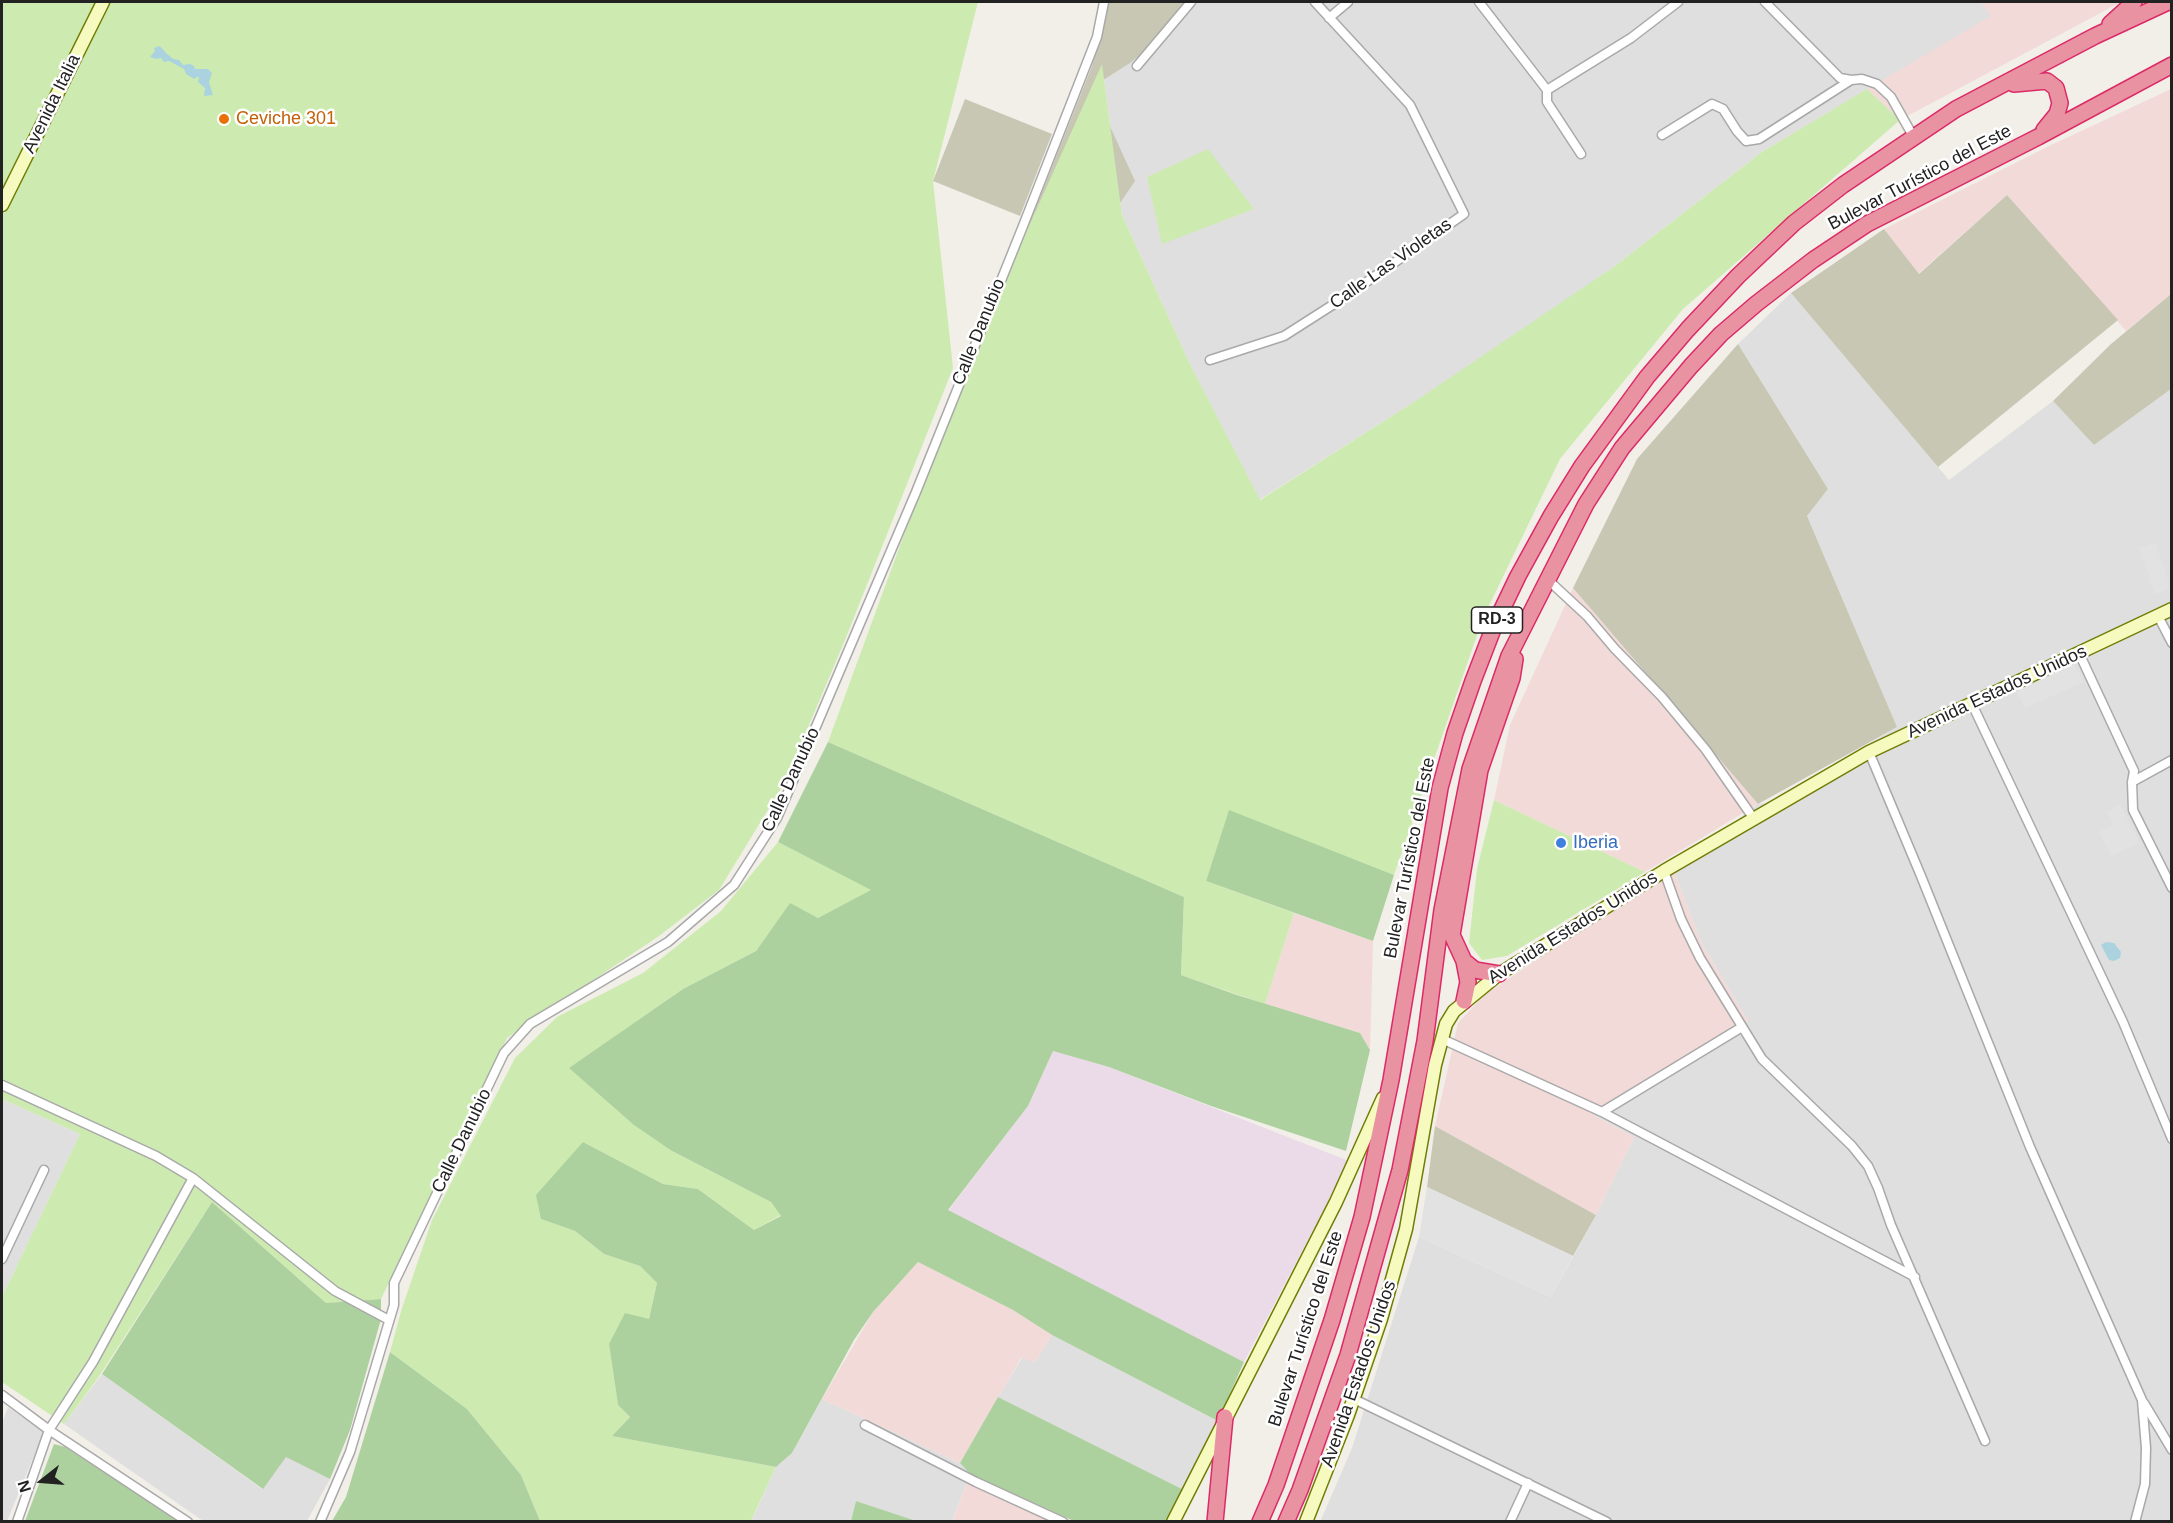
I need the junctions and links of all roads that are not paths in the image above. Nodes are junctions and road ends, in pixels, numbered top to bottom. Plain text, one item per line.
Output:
1 (103, 2) edge
2 (1104, 2) edge
3 (1191, 2) edge
4 (1315, 2) edge
5 (1348, 2) edge
6 (1479, 2) edge
7 (1678, 2) edge
8 (1765, 2) edge
9 (2134, 2) edge
10 (2168, 2) edge
11 (1329, 18) junction
12 (2095, 36) junction
13 (2172, 65) edge
14 (1137, 66) dead end
15 (2172, 76) edge
16 (1851, 80) junction
17 (2002, 86) junction
18 (2125, 89) junction
19 (1547, 90) junction
20 (1662, 135) dead end
21 (1913, 136) junction
22 (2038, 137) junction
23 (1581, 154) dead end
24 (2, 206) edge
25 (1210, 360) dead end
26 (1547, 579) junction
27 (2172, 609) edge
28 (2158, 616) junction
29 (1519, 635) junction
30 (2172, 643) edge
31 (2079, 653) junction
32 (1972, 704) junction
33 (1869, 752) junction
34 (2172, 760) edge
35 (2132, 782) junction
36 (1754, 819) junction
37 (1664, 871) junction
38 (2172, 888) edge
39 (1464, 961) junction
40 (1499, 974) junction
41 (1464, 1001) junction
42 (1743, 1027) junction
43 (1442, 1039) junction
44 (1391, 1080) junction
45 (2, 1085) edge
46 (1602, 1113) junction
47 (2172, 1139) edge
48 (45, 1170) dead end
49 (193, 1178) junction
50 (2, 1258) edge
51 (1915, 1277) junction
52 (389, 1320) junction
53 (2, 1395) edge
54 (1354, 1399) junction
55 (2142, 1400) junction
56 (1226, 1417) junction
57 (865, 1425) dead end
58 (50, 1430) junction
59 (1985, 1441) dead end
60 (2172, 1450) edge
61 (1528, 1483) junction
62 (17, 1521) edge
63 (188, 1521) edge
64 (320, 1521) edge
65 (1063, 1521) edge
66 (1173, 1521) edge
67 (1215, 1521) edge
68 (1260, 1521) edge
69 (1286, 1521) edge
70 (1306, 1521) edge
71 (1510, 1521) edge
72 (1607, 1521) edge
73 (2135, 1521) edge

1 - 24 street, Avenida Italia
2 - 52 street, Calle Danubio
3 - 14 street
4 - 11 street, Calle Las Violetas
5 - 11 street
6 - 19 street
7 - 19 street
8 - 16 street
9 - 12 highway
10 - 12 highway, Bulevar Turístico del Este / RD-3
11 - 25 street, Calle Las Violetas
12 - 17 highway, Bulevar Turístico del Este / RD-3
13 - 18 highway, Bulevar Turístico del Este / RD-3
15 - 18 highway
16 - 20 street
16 - 21 street
17 - 21 highway, Bulevar Turístico del Este / RD-3
17 - 22 highway
18 - 22 highway, Bulevar Turístico del Este / RD-3
19 - 23 street
21 - 44 highway, Bulevar Turístico del Este / RD-3
22 - 26 highway, Bulevar Turístico del Este / RD-3
26 - 29 highway, Bulevar Turístico del Este / RD-3
26 - 36 street
27 - 28 street, Avenida Estados Unidos
28 - 30 street
28 - 31 street, Avenida Estados Unidos
29 - 39 highway
29 - 69 highway, Bulevar Turístico del Este / RD-3
31 - 32 street, Avenida Estados Unidos
31 - 35 street
32 - 33 street, Avenida Estados Unidos
32 - 47 street
33 - 36 street, Avenida Estados Unidos
33 - 55 street
34 - 35 street
35 - 38 street
36 - 37 street, Avenida Estados Unidos
37 - 40 street, Avenida Estados Unidos
37 - 42 street
39 - 40 highway
39 - 41 highway
40 - 41 street, Avenida Estados Unidos
41 - 43 street, Avenida Estados Unidos
42 - 46 street
42 - 51 street
43 - 46 street
43 - 54 street, Avenida Estados Unidos
44 - 56 street
44 - 68 highway, Bulevar Turístico del Este / RD-3
45 - 49 street
46 - 51 street
48 - 50 street
49 - 52 street
49 - 58 street
51 - 59 street
52 - 64 street, Calle Danubio
53 - 58 street
54 - 61 street
54 - 70 street, Avenida Estados Unidos
55 - 60 street
55 - 73 street
56 - 66 street
56 - 67 highway
57 - 65 street
58 - 62 street
58 - 63 street
61 - 71 street
61 - 72 street

